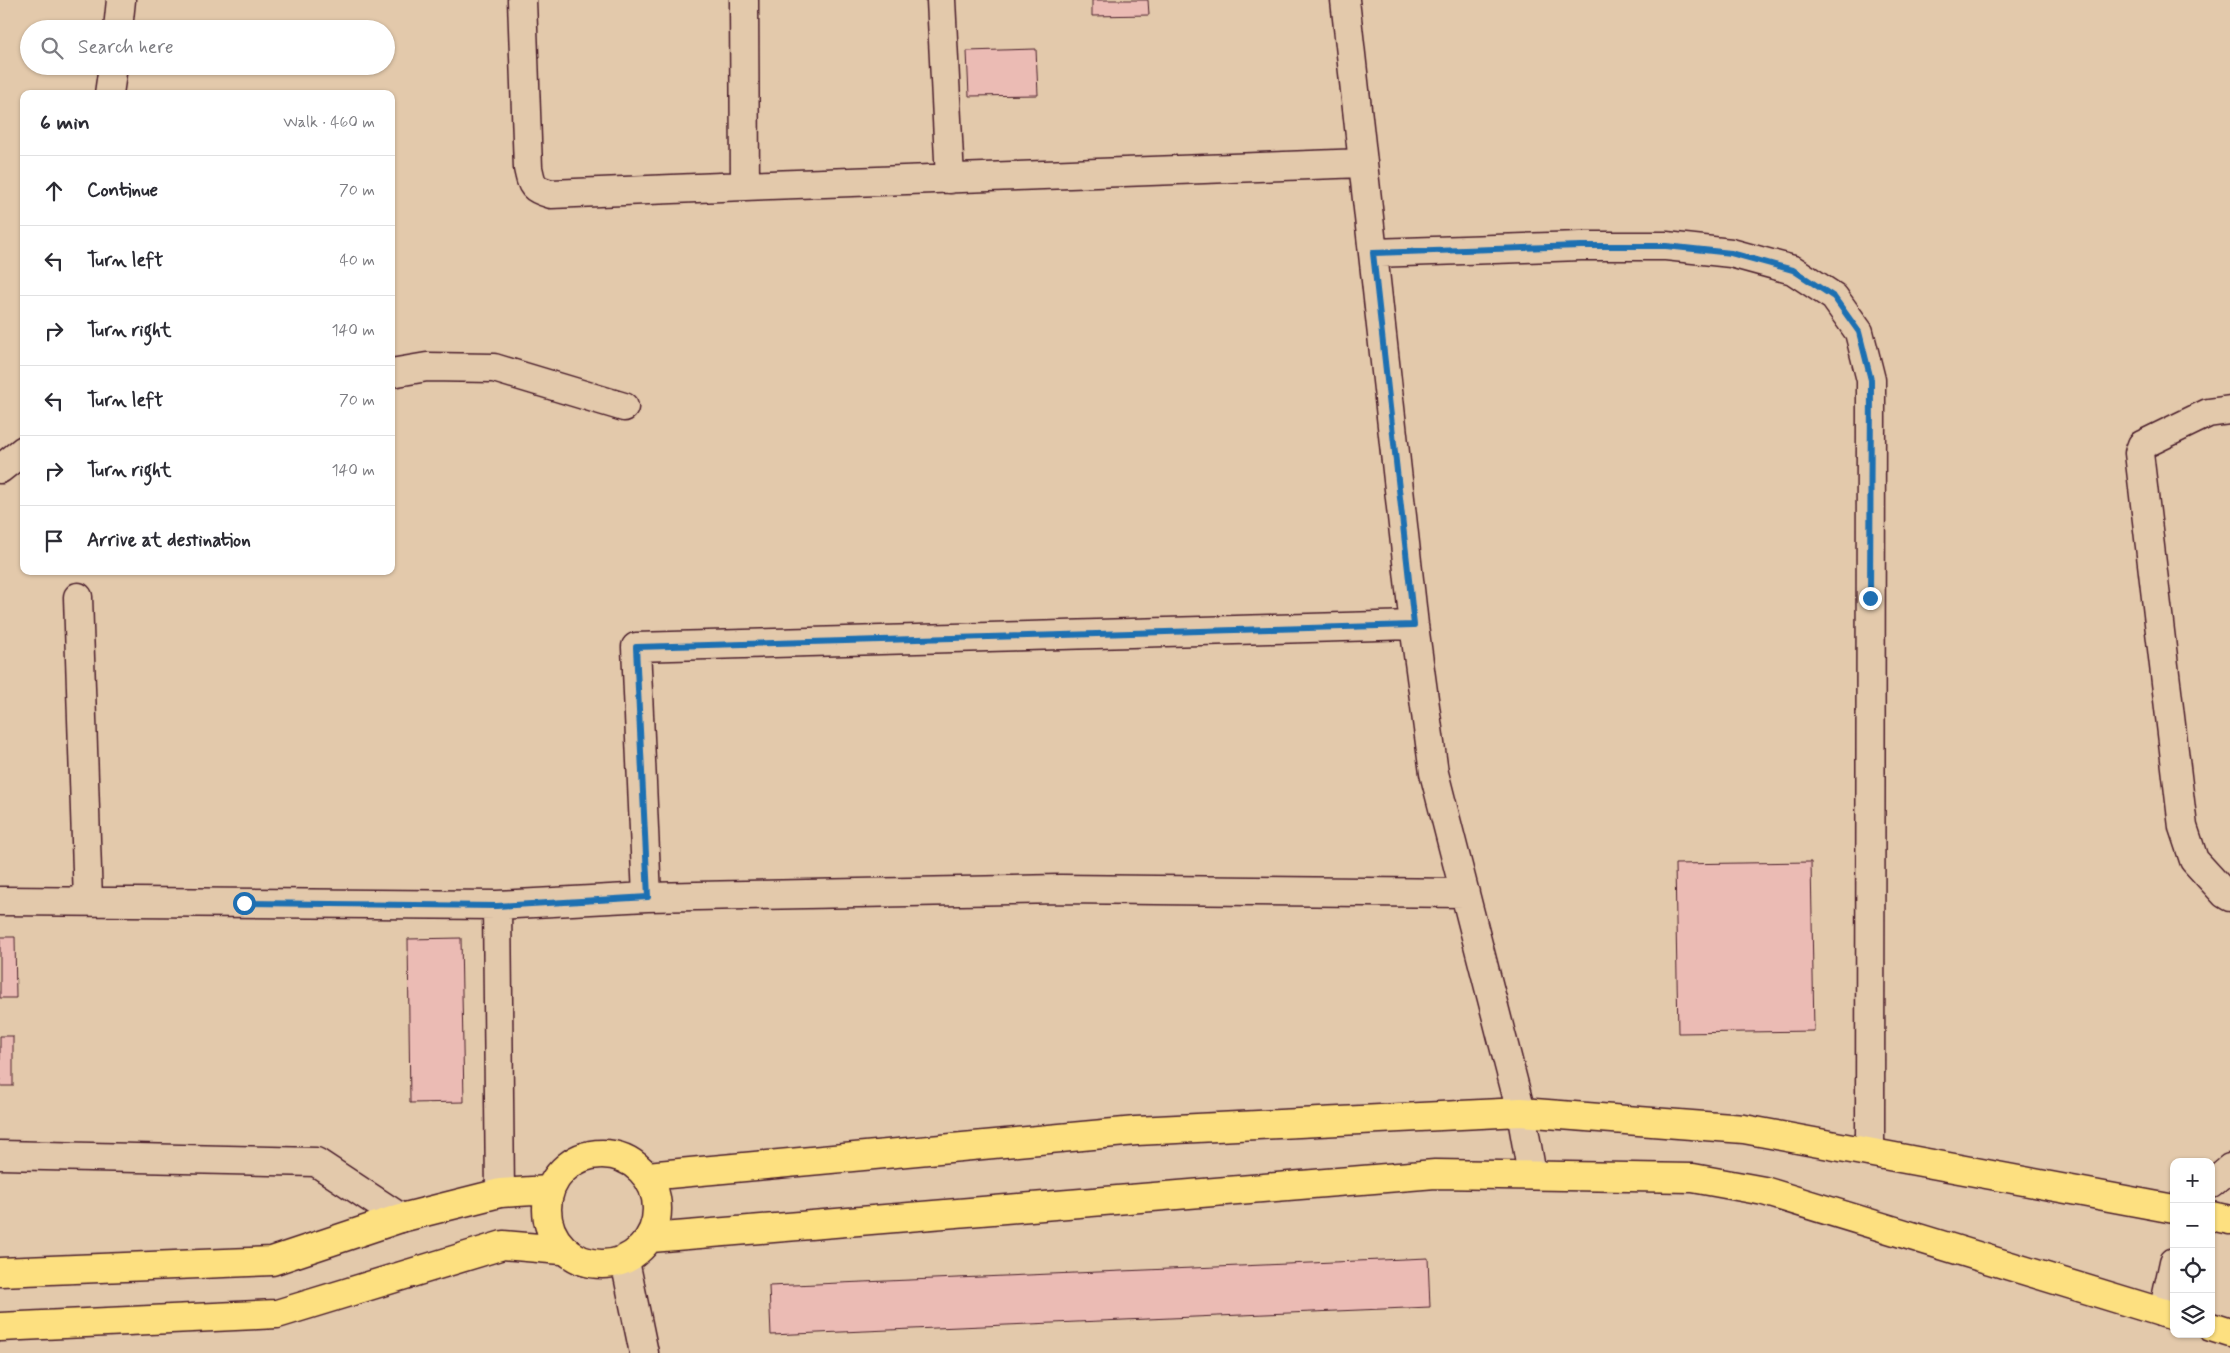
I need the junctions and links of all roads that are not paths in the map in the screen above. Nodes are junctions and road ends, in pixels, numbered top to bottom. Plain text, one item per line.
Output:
1 (121, 0) edge
2 (522, 0) edge
3 (744, 0) edge
4 (940, 0) edge
5 (1345, 0) edge
6 (119, 20) edge
7 (112, 75) edge
8 (110, 90) edge
9 (1363, 163) junction
10 (950, 179) junction
11 (745, 186) junction
12 (1373, 253) junction
13 (395, 372) edge
14 (624, 407) dead end
15 (2230, 410) edge
16 (20, 453) edge
17 (0, 469) edge
18 (78, 597) dead end
19 (1414, 625) junction
20 (1465, 893) junction
21 (648, 897) junction
22 (2230, 897) edge
23 (0, 901) edge
24 (88, 901) junction
25 (497, 906) junction
26 (1521, 1112) junction
27 (1870, 1152) junction
28 (0, 1155) edge
29 (2230, 1168) edge
30 (1532, 1175) junction
31 (648, 1176) junction
32 (2215, 1181) edge
33 (549, 1190) junction
34 (500, 1193) junction
35 (2170, 1208) edge
36 (2215, 1217) edge
37 (401, 1218) junction
38 (2230, 1220) edge
39 (651, 1238) junction
40 (562, 1250) junction
41 (625, 1261) junction
42 (0, 1272) edge
43 (2170, 1293) edge
44 (2168, 1314) edge
45 (0, 1327) edge
46 (2215, 1328) edge
47 (2230, 1333) edge
48 (644, 1353) edge

1 - 6 street
2 - 11 street
3 - 11 street
4 - 10 street
5 - 9 street
7 - 8 street
9 - 10 street
9 - 12 street
10 - 11 street
12 - 19 street
12 - 27 street
13 - 14 street
15 - 22 street
16 - 17 street
18 - 24 street
19 - 20 street
19 - 21 street
20 - 21 street
20 - 26 street
21 - 25 street
23 - 24 street
24 - 25 street
25 - 34 street
26 - 27 highway
26 - 30 street
26 - 31 highway
27 - 35 highway
28 - 37 street
29 - 32 street
30 - 39 highway
30 - 44 highway
31 - 33 highway
31 - 39 highway
33 - 34 highway
33 - 40 highway
34 - 37 highway
36 - 38 highway
37 - 42 highway
39 - 41 highway
40 - 41 highway
40 - 45 highway
41 - 48 street
43 - 44 street
46 - 47 highway

